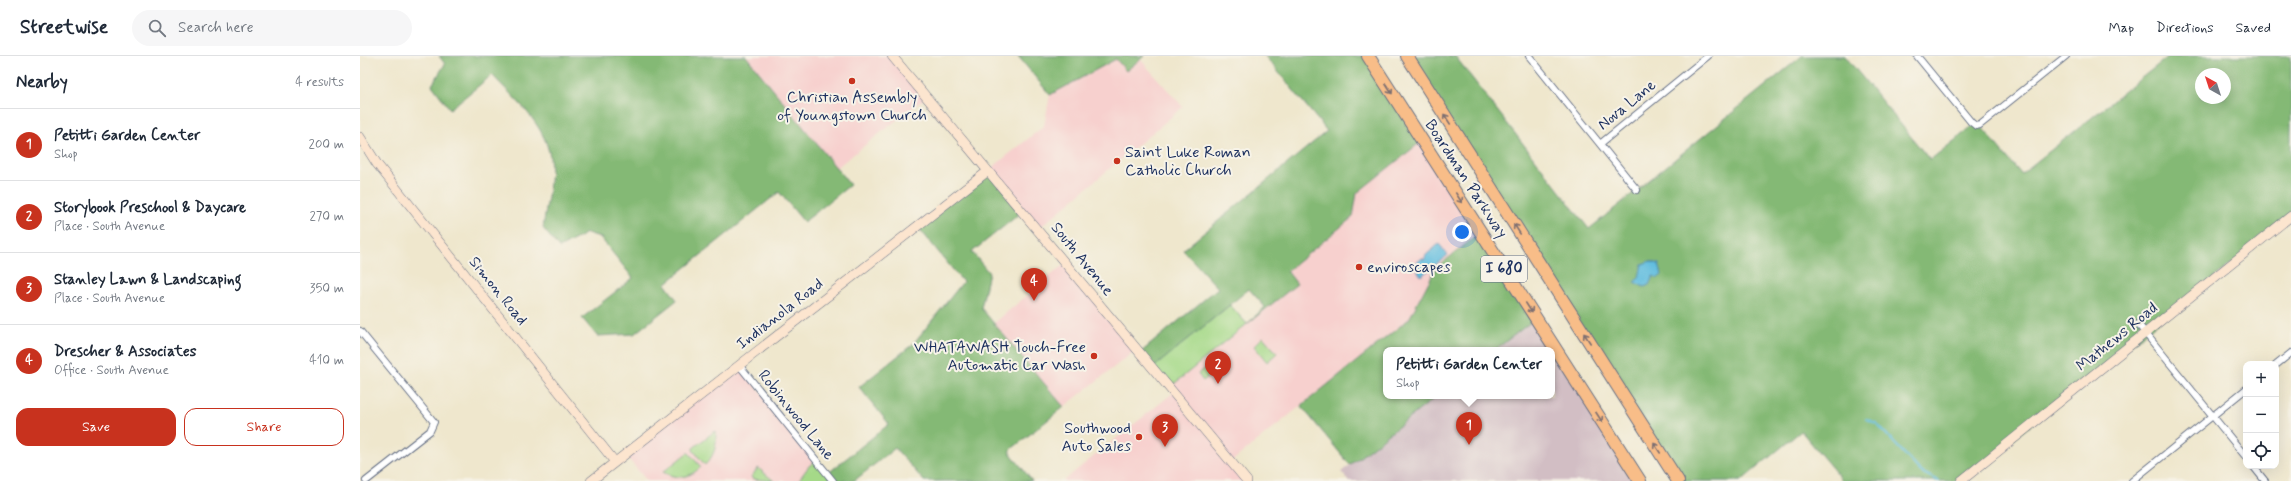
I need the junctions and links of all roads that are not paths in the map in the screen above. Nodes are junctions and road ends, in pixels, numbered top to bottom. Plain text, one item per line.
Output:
1 (1368, 56) edge
2 (1407, 56) edge
3 (1529, 56) edge
4 (1708, 56) edge
5 (1917, 56) edge
6 (2066, 56) edge
7 (893, 57) edge
8 (360, 137) edge
9 (1600, 144) junction
10 (988, 171) junction
11 (1637, 190) dead end
12 (2291, 216) edge
13 (2138, 324) dead end
14 (360, 331) edge
15 (2146, 333) junction
16 (1554, 347) edge
17 (1555, 348) edge
18 (2291, 353) edge
19 (2279, 363) edge
20 (738, 365) junction
21 (2243, 391) edge
22 (2213, 416) junction
23 (2243, 454) edge
24 (615, 462) junction
25 (2255, 469) edge
26 (366, 481) edge
27 (591, 481) edge
28 (833, 481) edge
29 (1247, 481) edge
30 (1640, 481) edge
31 (1678, 481) edge
32 (1961, 481) edge
33 (2132, 481) edge
34 (2265, 481) edge

1 -> 16 highway, Boardman Parkway / I 680
31 -> 2 highway, Boardman Parkway / I 680
3 - 9 street
4 - 9 street, Nova Lane
5 - 6 street
7 - 10 street, South Avenue
8 - 24 street, Simon Road
9 - 11 street
10 - 20 street, Indianola Road
10 - 29 street, South Avenue
12 - 15 street, Mathews Road
13 - 15 street
14 - 26 street
15 - 22 street
15 - 32 street, Mathews Road
17 -> 30 highway, Boardman Parkway / I 680
18 - 19 street
20 - 24 street, Indianola Road
20 - 28 street, Robinwood Lane
21 - 22 street
22 - 23 street
22 - 33 street
24 - 27 street, Indianola Road
25 - 34 street

